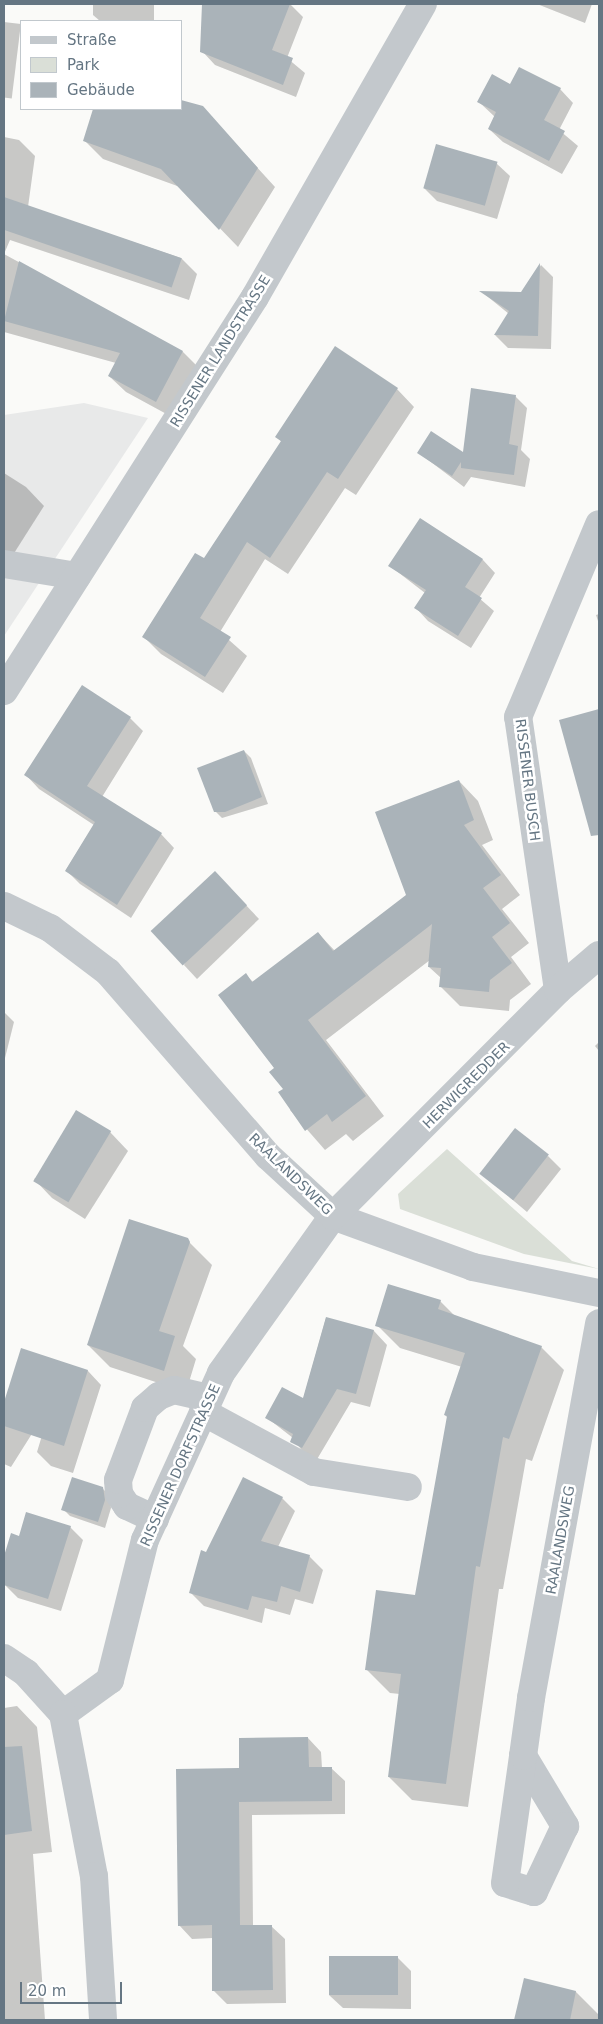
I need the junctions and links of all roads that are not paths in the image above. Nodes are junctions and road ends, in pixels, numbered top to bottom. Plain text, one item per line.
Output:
1 (422, 4) edge
2 (599, 524) edge
3 (4, 564) edge
4 (77, 576) junction
5 (4, 691) edge
6 (4, 906) edge
7 (599, 955) edge
8 (558, 990) junction
9 (333, 1216) junction
10 (599, 1293) edge
11 (599, 1323) edge
12 (206, 1405) junction
13 (408, 1487) dead end
14 (155, 1519) junction
15 (4, 1658) edge
16 (63, 1714) junction
17 (523, 1756) dead end
18 (104, 2020) edge

1 - 4 street, RISSENER LANDSTRASSE
2 - 8 street, RISSENER BUSCH
3 - 4 street
4 - 5 street, RISSENER LANDSTRASSE
6 - 9 street, RAALANDSWEG
7 - 8 street, HERWIGREDDER
8 - 9 street, HERWIGREDDER
9 - 10 street, RAALANDSWEG
9 - 12 street, RISSENER DORFSTRASSE
11 - 17 street, RAALANDSWEG
12 - 13 street
12 - 14 street, RISSENER DORFSTRASSE
12 - 14 street
14 - 16 street, RISSENER DORFSTRASSE
15 - 16 street
16 - 18 street

